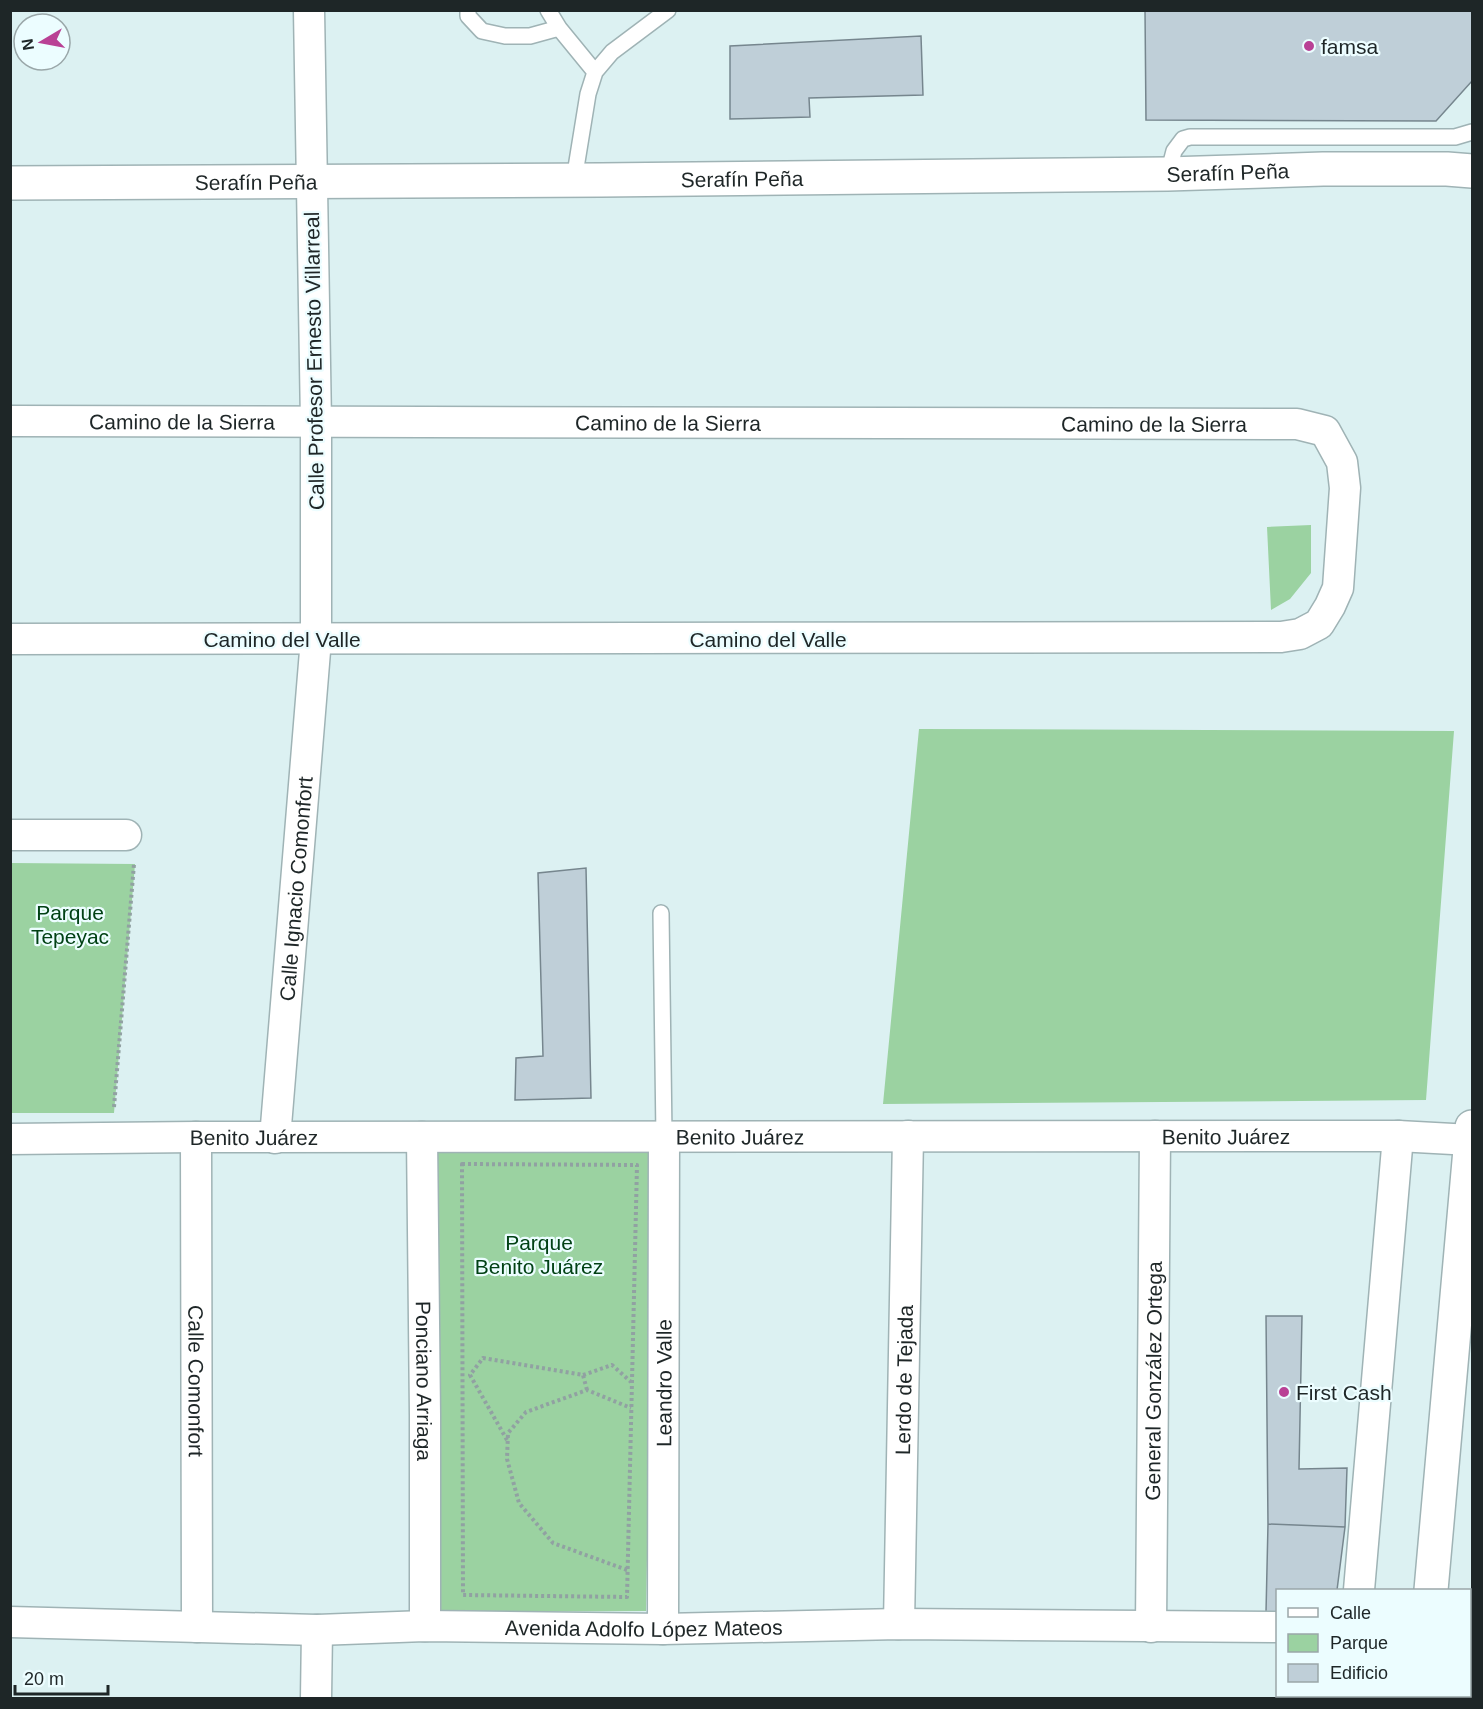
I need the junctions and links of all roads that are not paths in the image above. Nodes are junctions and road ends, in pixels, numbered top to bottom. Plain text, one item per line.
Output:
1 (309, 10) edge
2 (468, 10) edge
3 (548, 10) edge
4 (668, 10) edge
5 (559, 28) junction
6 (595, 72) junction
7 (1473, 132) edge
8 (1473, 171) edge
9 (1168, 174) junction
10 (574, 180) junction
11 (311, 182) junction
12 (10, 183) edge
13 (10, 421) edge
14 (316, 423) junction
15 (1325, 431) joint
16 (10, 639) edge
17 (316, 639) junction
18 (10, 835) edge
19 (126, 835) dead end
20 (661, 913) dead end
21 (1472, 1134) edge
22 (664, 1136) junction
23 (908, 1136) junction
24 (1155, 1136) junction
25 (1398, 1136) junction
26 (196, 1137) junction
27 (422, 1137) junction
28 (275, 1138) junction
29 (10, 1139) edge
30 (1359, 1589) edge
31 (1431, 1589) edge
32 (10, 1622) edge
33 (899, 1624) junction
34 (425, 1626) junction
35 (197, 1627) junction
36 (1151, 1627) junction
37 (1276, 1627) edge
38 (663, 1629) junction
39 (317, 1630) junction
40 (316, 1698) edge

1 - 11 street, Calle Profesor Ernesto Villarreal
2 - 5 lane
3 - 5 lane
4 - 6 lane
5 - 6 lane
6 - 10 lane
7 - 9 lane
8 - 9 main road, Serafín Peña
9 - 10 main road, Serafín Peña
10 - 11 main road, Serafín Peña
11 - 12 main road, Serafín Peña
11 - 14 street, Calle Profesor Ernesto Villarreal
13 - 14 street, Camino de la Sierra
14 - 15 street, Camino de la Sierra
14 - 17 street, Calle Profesor Ernesto Villarreal
15 - 17 street, Camino del Valle
16 - 17 street, Camino del Valle
17 - 28 street, Calle Ignacio Comonfort
18 - 19 street
20 - 22 lane
21 - 25 street, Benito Juárez
21 - 31 main road
22 - 23 street, Benito Juárez
22 - 27 street, Benito Juárez
22 - 38 street, Leandro Valle
23 - 24 street, Benito Juárez
23 - 33 street, Lerdo de Tejada
24 - 25 street, Benito Juárez
24 - 36 street, General González Ortega
25 - 30 street
26 - 28 street, Benito Juárez
26 - 29 street, Benito Juárez
26 - 35 street, Calle Comonfort
27 - 28 street, Benito Juárez
27 - 34 street, Ponciano Arriaga
32 - 35 street, Avenida Adolfo López Mateos
33 - 36 street, Avenida Adolfo López Mateos
33 - 38 street, Avenida Adolfo López Mateos
34 - 38 street, Avenida Adolfo López Mateos
34 - 39 street, Avenida Adolfo López Mateos
35 - 39 street, Avenida Adolfo López Mateos
36 - 37 street, Avenida Adolfo López Mateos
39 - 40 street

